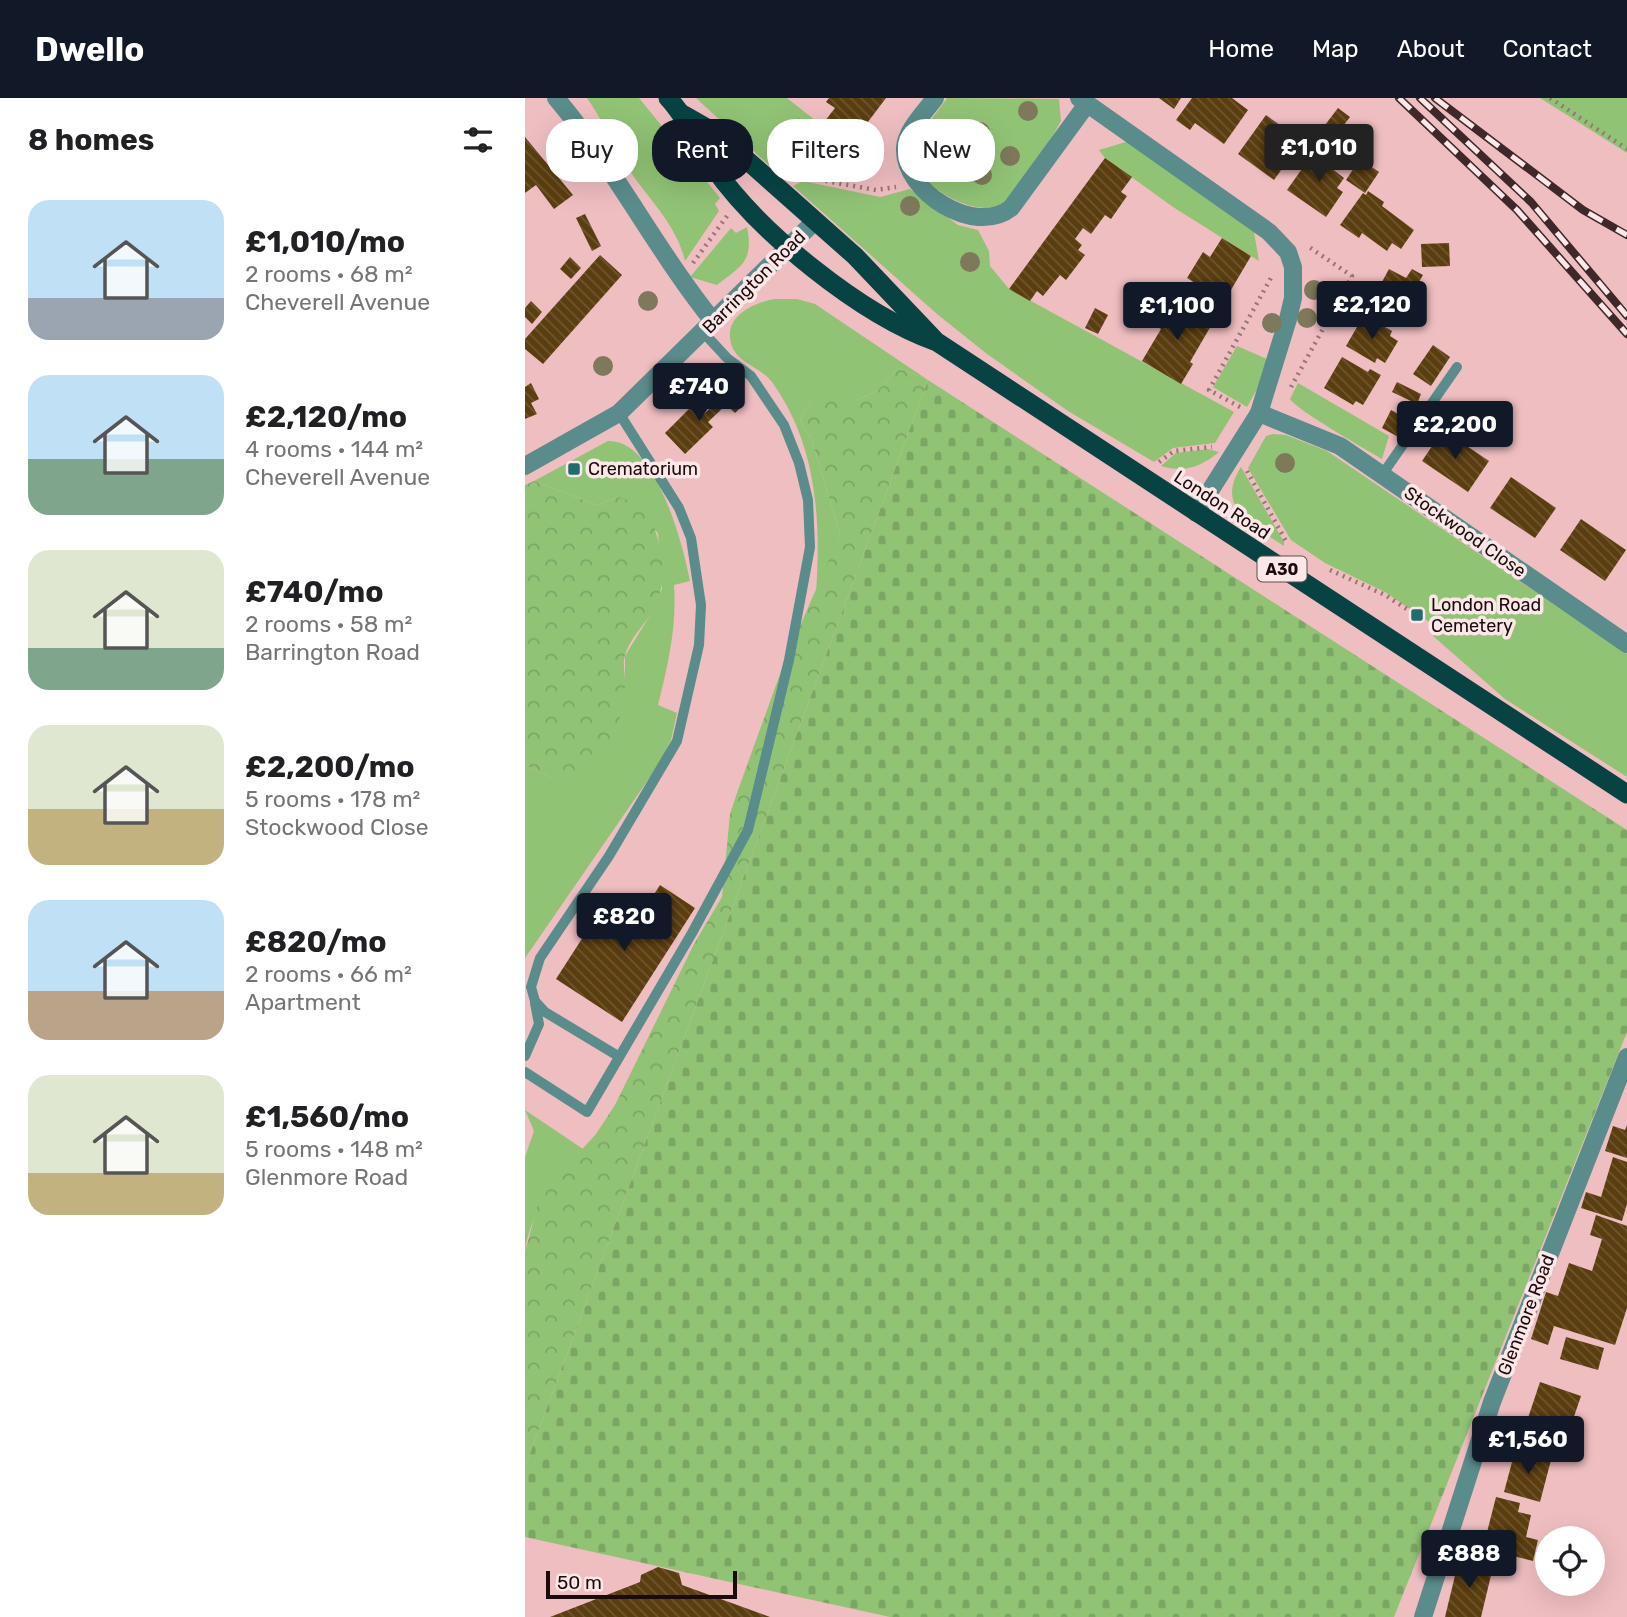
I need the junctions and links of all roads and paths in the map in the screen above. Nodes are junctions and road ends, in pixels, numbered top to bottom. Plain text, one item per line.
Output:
1 (556, 98) edge
2 (668, 98) edge
3 (936, 98) edge
4 (1550, 98) edge
5 (1083, 101) edge
6 (683, 114) junction
7 (1627, 149) edge
8 (815, 221) junction
9 (789, 246) junction
10 (708, 327) junction
11 (937, 342) junction
12 (1457, 368) dead end
13 (618, 413) junction
14 (1258, 413) junction
15 (1236, 451) junction
16 (525, 466) edge
17 (1382, 475) junction
18 (1147, 481) junction
19 (1196, 513) junction
20 (1295, 549) dead end
21 (1321, 566) dead end
22 (1413, 614) dead end
23 (1627, 644) edge
24 (1627, 794) edge
25 (535, 1002) junction
26 (525, 1056) edge
27 (618, 1056) junction
28 (1627, 1057) edge
29 (525, 1072) edge
30 (1423, 1617) edge

1 - 10 street
2 - 6 highway, London Road / A30
3 - 5 street
4 - 7 path
5 - 14 street
6 - 8 highway, London Road / A30
6 - 9 highway, London Road / A30
8 - 9 street, Barrington Road
8 - 11 highway, London Road / A30
9 - 10 street, Barrington Road
9 - 11 highway, London Road / A30
10 - 13 street, Barrington Road
10 - 27 lane
11 - 18 highway, London Road / A30
12 - 17 lane
13 - 16 street, Barrington Road
13 - 25 lane
14 - 15 street
14 - 17 street, Stockwood Close
15 - 18 path
15 - 19 street
15 - 20 path
17 - 23 street, Stockwood Close
18 - 19 highway, London Road / A30
19 - 24 highway, London Road / A30
21 - 22 path
25 - 26 lane
25 - 27 lane
27 - 29 lane
28 - 30 street, Glenmore Road

